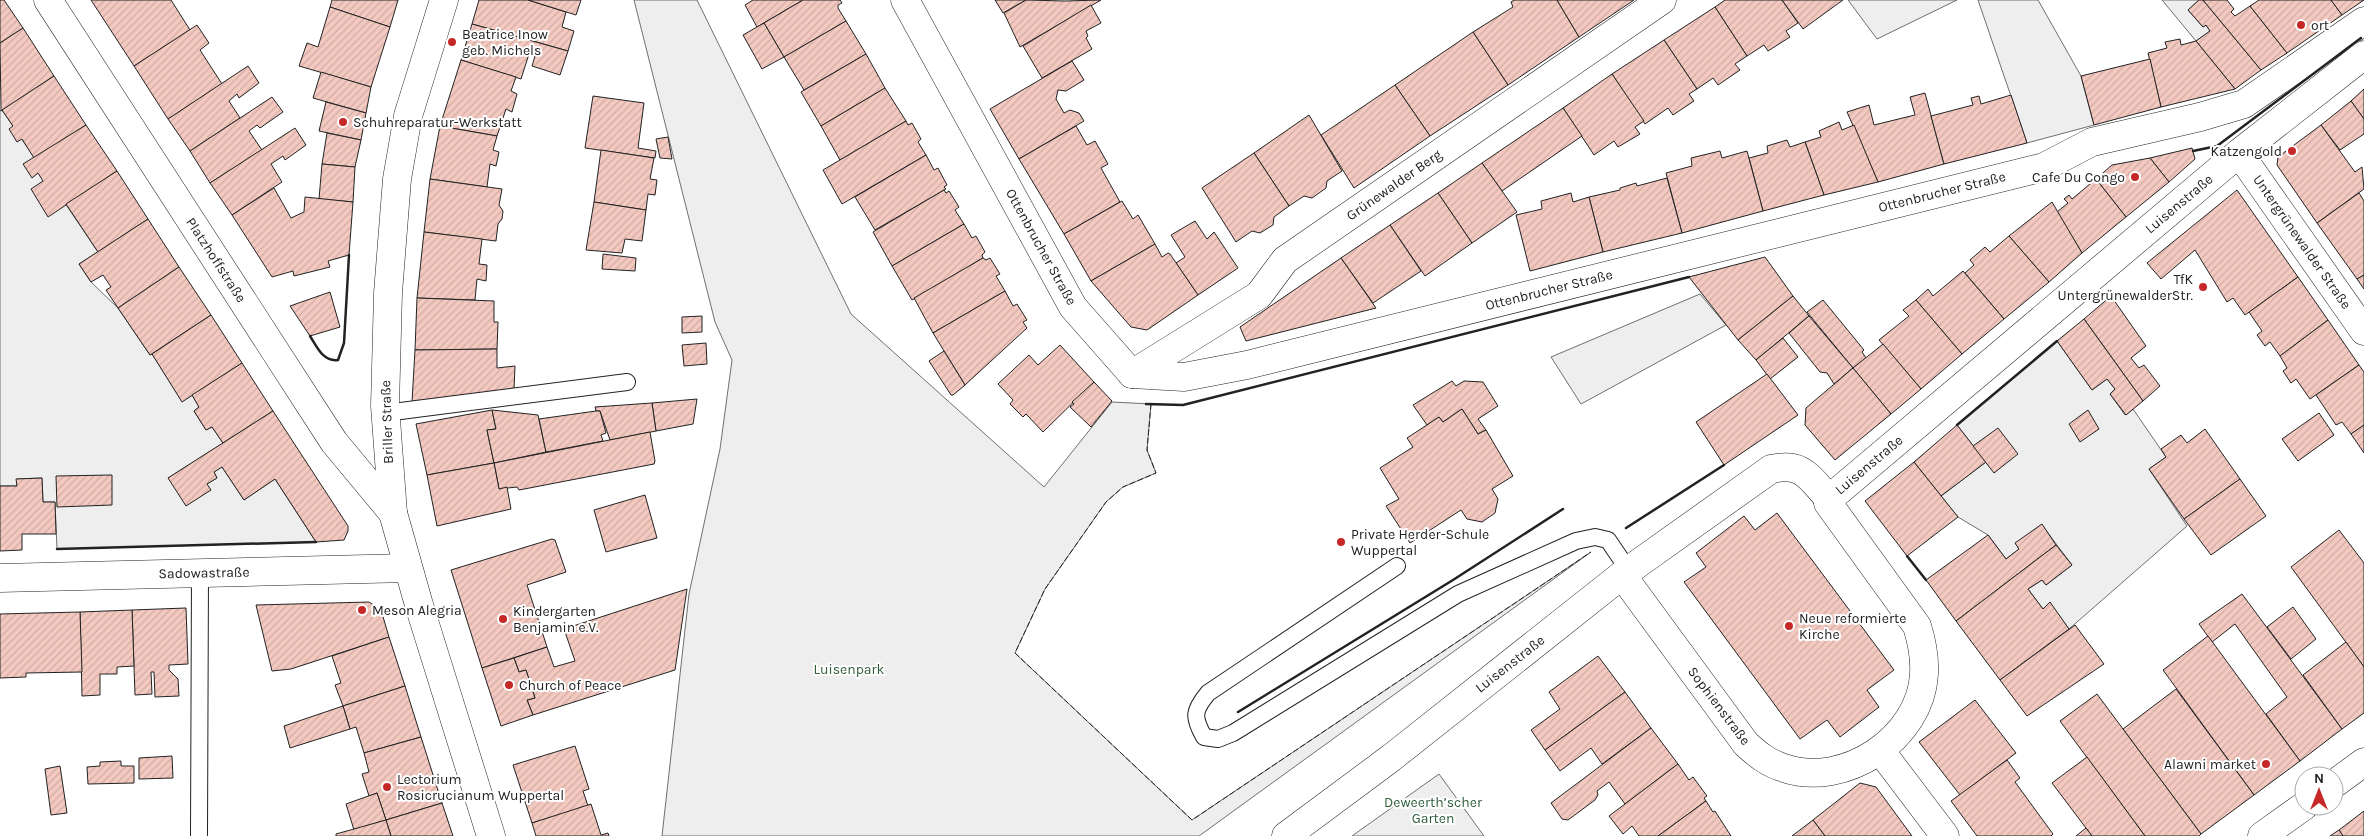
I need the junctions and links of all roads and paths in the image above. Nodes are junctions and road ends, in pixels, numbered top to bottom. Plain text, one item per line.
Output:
1 (48, 0) edge
2 (444, 0) edge
3 (905, 0) edge
4 (1662, 0) edge
5 (2364, 21) edge
6 (2364, 55) edge
7 (2239, 153) junction
8 (2364, 331) edge
9 (1132, 374) junction
10 (627, 382) dead end
11 (385, 412) junction
12 (1829, 499) junction
13 (393, 513) junction
14 (1397, 566) dead end
15 (408, 568) junction
16 (1626, 573) junction
17 (200, 574) junction
18 (0, 578) edge
19 (1880, 750) junction
20 (2364, 762) edge
21 (2344, 777) edge
22 (2294, 813) edge
23 (199, 834) dead end
24 (491, 836) edge
25 (1286, 836) edge
26 (1945, 836) edge
27 (2262, 836) edge

1 - 13 street, Platzhoffstraße
2 - 11 street, Briller Straße
3 - 9 street, Ottenbrucher Straße
4 - 9 street, Grünewalder Berg
5 - 9 street, Ottenbrucher Straße
6 - 7 street, Luisenstraße
7 - 8 street, Untergrünewalder Straße
7 - 12 street, Luisenstraße
10 - 11 lane
11 - 13 street, Briller Straße
12 - 16 street, Luisenstraße
12 - 19 street, Sophienstraße
13 - 15 street, Briller Straße
14 - 16 lane
15 - 17 street, Sadowastraße
15 - 24 street, Briller Straße
16 - 19 street, Sophienstraße
16 - 25 street, Luisenstraße
17 - 18 street, Sadowastraße
17 - 23 lane
19 - 26 street
20 - 21 street
22 - 27 street

